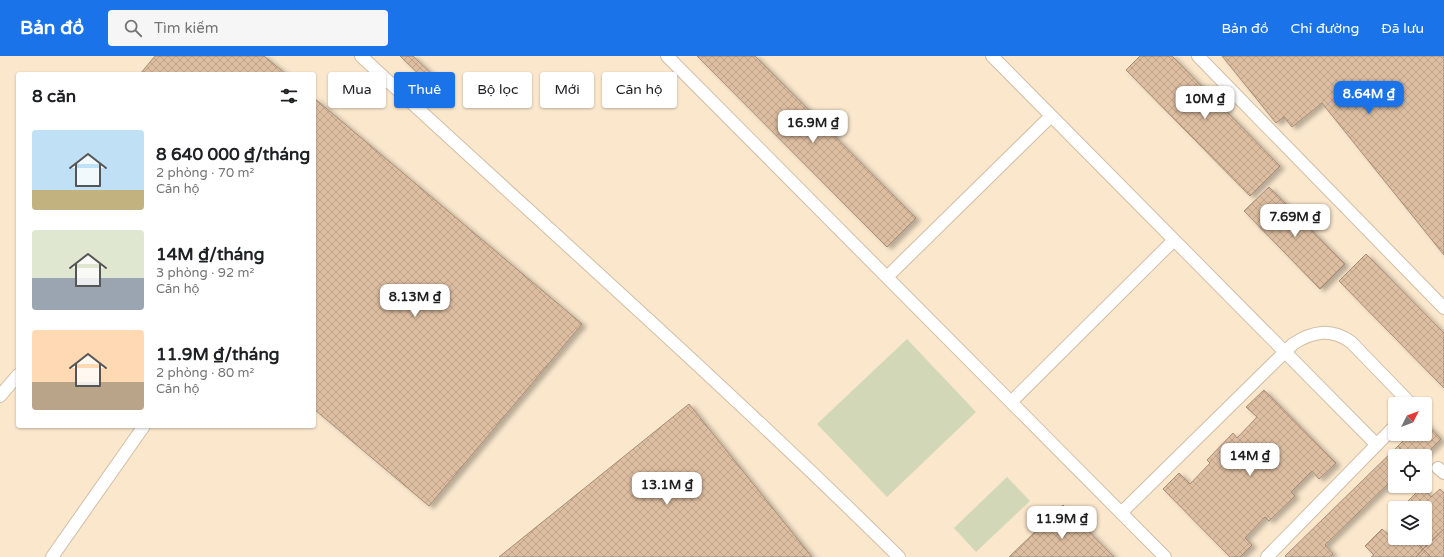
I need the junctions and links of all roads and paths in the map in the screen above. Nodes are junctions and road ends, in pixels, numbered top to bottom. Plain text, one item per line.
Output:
1 (361, 56) edge
2 (667, 56) edge
3 (992, 56) edge
4 (1198, 56) edge
5 (1051, 116) junction
6 (1174, 240) junction
7 (887, 277) junction
8 (1444, 308) edge
9 (1285, 352) junction
10 (16, 377) edge
11 (0, 396) edge
12 (1405, 397) edge
13 (1010, 402) junction
14 (143, 428) edge
15 (1388, 433) edge
16 (1377, 445) junction
17 (1121, 513) junction
18 (52, 557) edge
19 (899, 557) edge
20 (1165, 557) edge
21 (1267, 557) edge

1 - 19 lane
2 - 7 lane
3 - 5 lane
4 - 8 lane
5 - 6 lane
5 - 7 lane
6 - 9 lane
6 - 13 lane
7 - 13 lane
9 - 12 lane
9 - 16 lane
9 - 17 lane
10 - 11 lane
13 - 17 lane
14 - 18 lane
15 - 16 lane
16 - 21 lane
17 - 20 lane

